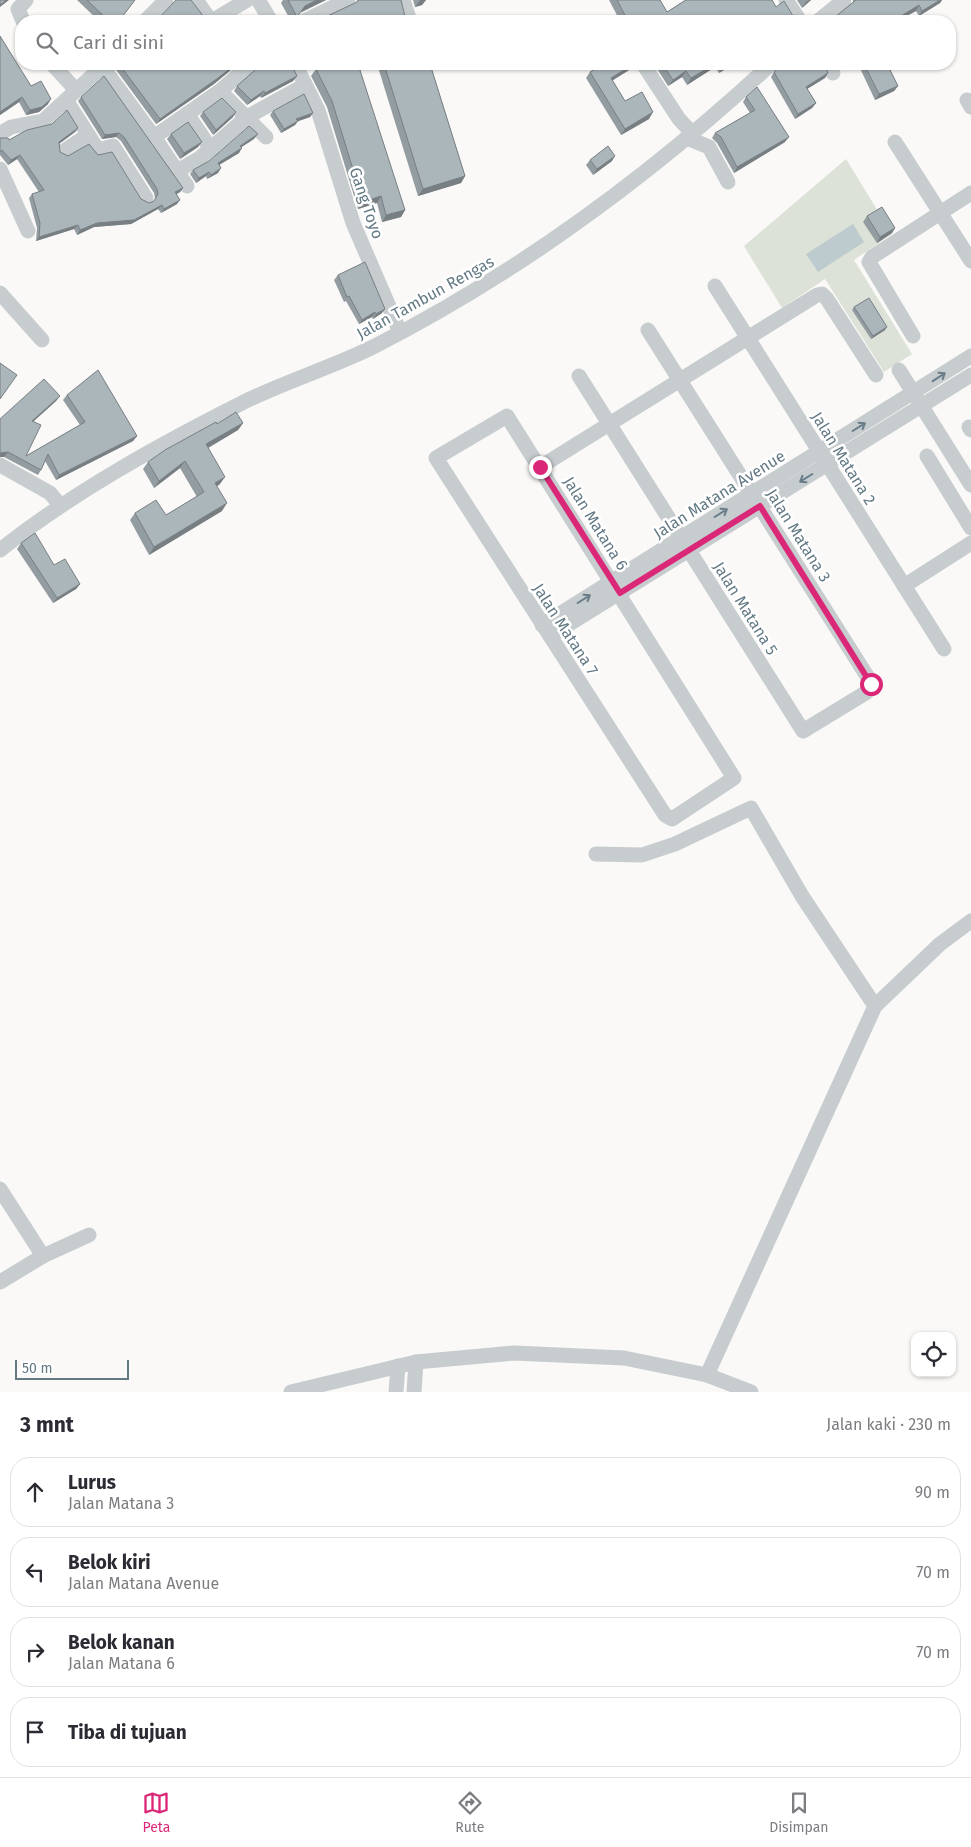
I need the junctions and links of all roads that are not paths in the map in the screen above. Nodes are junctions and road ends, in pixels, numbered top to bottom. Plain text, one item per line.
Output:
1 (26, 0) edge
2 (166, 0) edge
3 (196, 0) edge
4 (247, 0) edge
5 (258, 0) edge
6 (348, 0) edge
7 (403, 0) edge
8 (786, 0) edge
9 (844, 0) edge
10 (21, 15) edge
11 (152, 15) edge
12 (207, 15) edge
13 (221, 15) edge
14 (267, 15) edge
15 (317, 15) edge
16 (408, 15) edge
17 (796, 15) edge
18 (825, 15) edge
19 (56, 70) edge
20 (99, 70) edge
21 (105, 70) edge
22 (244, 70) edge
23 (298, 70) edge
24 (647, 70) edge
25 (763, 70) edge
26 (305, 85) junction
27 (220, 90) junction
28 (71, 95) junction
29 (187, 114) junction
30 (247, 117) junction
31 (687, 130) junction
32 (0, 134) edge
33 (88, 135) junction
34 (154, 137) junction
35 (266, 137) dead end
36 (895, 142) dead end
37 (211, 149) junction
38 (64, 152) edge
39 (0, 170) edge
40 (177, 172) junction
41 (728, 182) dead end
42 (187, 186) dead end
43 (971, 193) edge
44 (146, 198) dead end
45 (940, 213) junction
46 (28, 231) dead end
47 (971, 262) edge
48 (715, 286) dead end
49 (0, 293) edge
50 (395, 321) junction
51 (648, 330) dead end
52 (913, 336) dead end
53 (748, 338) junction
54 (42, 340) dead end
55 (971, 356) edge
56 (899, 370) dead end
57 (876, 375) dead end
58 (971, 375) edge
59 (579, 376) dead end
60 (680, 380) junction
61 (918, 400) junction
62 (609, 424) junction
63 (927, 456) dead end
64 (436, 458) joint
65 (824, 458) junction
66 (0, 465) edge
67 (540, 467) junction
68 (971, 485) edge
69 (55, 500) junction
70 (756, 500) junction
71 (971, 528) edge
72 (971, 543) edge
73 (685, 544) junction
74 (0, 550) edge
75 (904, 586) junction
76 (616, 587) junction
77 (546, 631) junction
78 (944, 649) dead end
79 (803, 731) joint
80 (668, 818) joint
81 (596, 854) dead end
82 (971, 921) edge
83 (875, 1006) junction
84 (0, 1189) edge
85 (89, 1234) dead end
86 (43, 1256) junction
87 (0, 1282) edge
88 (416, 1362) junction
89 (398, 1366) junction
90 (707, 1375) junction
91 (291, 1392) edge
92 (396, 1392) edge
93 (414, 1392) edge
94 (752, 1392) edge

1 - 10 street
2 - 11 street
3 - 12 street
4 - 13 street
5 - 14 street
6 - 15 street
7 - 16 street
8 - 17 street
9 - 18 street
19 - 28 street
20 - 28 street
21 - 34 street
22 - 27 street
23 - 26 street, Gang Toyo
24 - 31 street
25 - 31 street, Jalan Tambun Rengas
26 - 30 street
26 - 50 street, Gang Toyo
27 - 29 street
27 - 30 street
28 - 32 street
28 - 33 street
29 - 34 street
29 - 37 street
30 - 35 street
30 - 37 street
31 - 41 street
31 - 50 street, Jalan Tambun Rengas
33 - 38 street
33 - 44 street
34 - 40 street
36 - 45 street
37 - 40 street
39 - 46 street
40 - 42 street
43 - 45 street
45 - 47 street
45 - 52 street
48 - 53 street, Jalan Matana 2
49 - 54 street
50 - 69 street, Jalan Tambun Rengas
51 - 60 street, Jalan Matana 3
53 - 57 street
53 - 60 street
53 - 65 street, Jalan Matana 2
61 -> 55 street
56 - 61 street
58 - 61 street
59 - 62 street, Jalan Matana 5
60 - 62 street
60 - 70 street, Jalan Matana 3
61 - 65 street, Jalan Matana Avenue
61 - 68 street
62 - 67 street
62 - 73 street, Jalan Matana 5
63 - 71 street
64 - 67 street, Jalan Matana 6
64 - 77 street, Jalan Matana 7
65 - 70 street, Jalan Matana Avenue
65 - 75 street, Jalan Matana 2
66 - 69 street
67 - 76 street, Jalan Matana 6
69 - 74 street, Jalan Tambun Rengas
70 - 73 street, Jalan Matana Avenue
70 - 79 street, Jalan Matana 3
72 - 75 street
73 - 76 street, Jalan Matana Avenue
73 - 79 street, Jalan Matana 5
75 - 78 street, Jalan Matana 2
76 - 77 street, Jalan Matana Avenue
76 - 80 street, Jalan Matana 6
77 - 80 street, Jalan Matana 7
81 - 83 street
82 - 83 street
83 - 90 street
84 - 86 street
85 - 86 street
86 - 87 street
88 - 89 street
88 - 90 street
88 - 93 street
89 - 91 street
89 - 92 street
90 - 94 street

